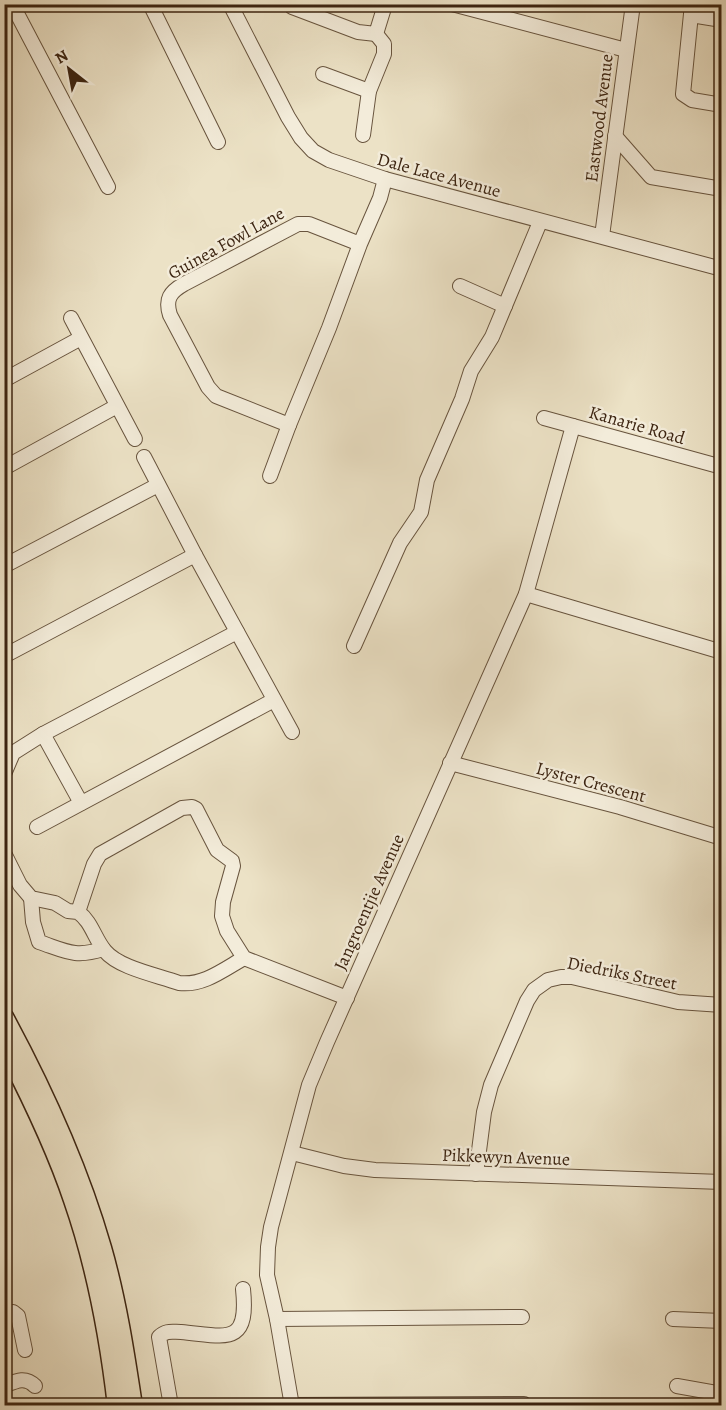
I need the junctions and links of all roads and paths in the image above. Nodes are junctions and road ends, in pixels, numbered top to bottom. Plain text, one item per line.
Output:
1 (12, 4) edge
2 (150, 4) edge
3 (230, 4) edge
4 (386, 4) edge
5 (452, 4) edge
6 (633, 4) edge
7 (292, 7) dead end
8 (692, 10) edge
9 (722, 20) edge
10 (376, 34) junction
11 (626, 50) junction
12 (323, 74) dead end
13 (369, 91) junction
14 (722, 105) edge
15 (363, 135) dead end
16 (615, 136) junction
17 (218, 142) dead end
18 (385, 179) junction
19 (108, 187) dead end
20 (722, 189) edge
21 (540, 222) junction
22 (602, 236) junction
23 (360, 244) junction
24 (722, 269) edge
25 (460, 286) dead end
26 (505, 306) junction
27 (71, 318) dead end
28 (81, 338) junction
29 (4, 380) edge
30 (117, 406) junction
31 (544, 418) dead end
32 (289, 425) junction
33 (573, 426) junction
34 (135, 439) dead end
35 (144, 457) dead end
36 (722, 467) edge
37 (4, 468) edge
38 (270, 476) dead end
39 (158, 485) junction
40 (195, 555) junction
41 (4, 566) edge
42 (526, 594) junction
43 (237, 632) junction
44 (354, 646) dead end
45 (722, 652) edge
46 (4, 656) edge
47 (274, 700) junction
48 (292, 732) dead end
49 (43, 734) junction
50 (450, 763) junction
51 (4, 774) edge
52 (81, 803) junction
53 (37, 827) dead end
54 (722, 838) edge
55 (4, 853) edge
56 (31, 898) junction
57 (78, 912) junction
58 (103, 949) junction
59 (244, 958) junction
60 (347, 998) junction
61 (722, 1005) edge
62 (4, 1017) edge
63 (4, 1045) edge
64 (292, 1153) junction
65 (476, 1174) junction
66 (722, 1182) edge
67 (243, 1289) dead end
68 (4, 1314) edge
69 (522, 1317) dead end
70 (673, 1318) dead end
71 (278, 1320) junction
72 (722, 1321) edge
73 (26, 1350) dead end
74 (4, 1386) edge
75 (35, 1386) dead end
76 (677, 1386) dead end
77 (722, 1394) edge
78 (524, 1404) edge
79 (292, 1405) edge
80 (117, 1406) edge
81 (133, 1406) edge
82 (171, 1406) edge

1 - 19 street
2 - 17 street
3 - 18 street, Dale Lace Avenue
4 - 10 street
5 - 11 street
6 - 11 street, Eastwood Avenue
7 - 10 street
8 - 9 street
8 - 14 street
10 - 13 street
11 - 16 street, Eastwood Avenue
12 - 13 street
13 - 15 street
16 - 20 street
16 - 22 street, Eastwood Avenue
18 - 21 street, Dale Lace Avenue
18 - 23 street
21 - 22 street, Dale Lace Avenue
21 - 26 street
22 - 24 street, Dale Lace Avenue
23 - 32 street
23 - 32 street, Guinea Fowl Lane
25 - 26 street
26 - 44 street
27 - 28 street
28 - 29 street
28 - 30 street
30 - 34 street
30 - 37 street
31 - 33 street, Kanarie Road
32 - 38 street
33 - 36 street, Kanarie Road
33 - 42 street, Jangroentjie Avenue
35 - 39 street
39 - 40 street
39 - 41 street
40 - 43 street
40 - 46 street
42 - 45 street
42 - 50 street, Jangroentjie Avenue
43 - 47 street
43 - 49 street
47 - 48 street
47 - 52 street
49 - 51 street
49 - 52 street
50 - 54 street, Lyster Crescent
50 - 60 street, Jangroentjie Avenue
52 - 53 street
55 - 56 street
56 - 57 street
56 - 58 street
57 - 58 street
57 - 59 street
58 - 59 street
59 - 60 street
60 - 64 street, Jangroentjie Avenue
61 - 65 street, Diedriks Street
62 - 81 main road
63 - 80 main road
64 - 65 street, Pikkewyn Avenue
64 - 71 street, Jangroentjie Avenue
65 - 66 street, Pikkewyn Avenue
67 - 82 street
68 - 73 street
69 - 71 street
70 - 72 street
71 - 79 street, Jangroentjie Avenue
74 - 75 street
76 - 77 street
78 - 79 street

